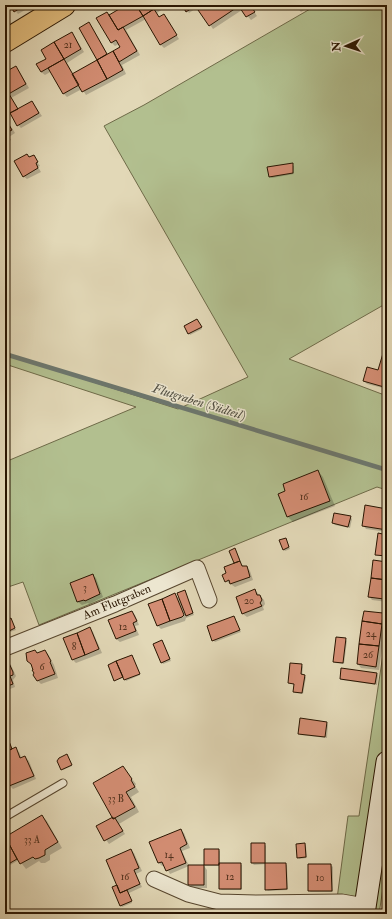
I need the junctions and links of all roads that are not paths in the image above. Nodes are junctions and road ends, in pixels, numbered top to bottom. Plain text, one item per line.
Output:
1 (64, 5) edge
2 (5, 41) edge
3 (209, 600) dead end
4 (5, 648) edge
5 (387, 762) edge
6 (63, 783) dead end
7 (5, 816) edge
8 (154, 879) dead end
9 (256, 909) edge
10 (365, 910) edge

1 - 2 main road
3 - 4 street, Am Flutgraben
5 - 10 street
6 - 7 lane
8 - 9 street
9 - 10 street

